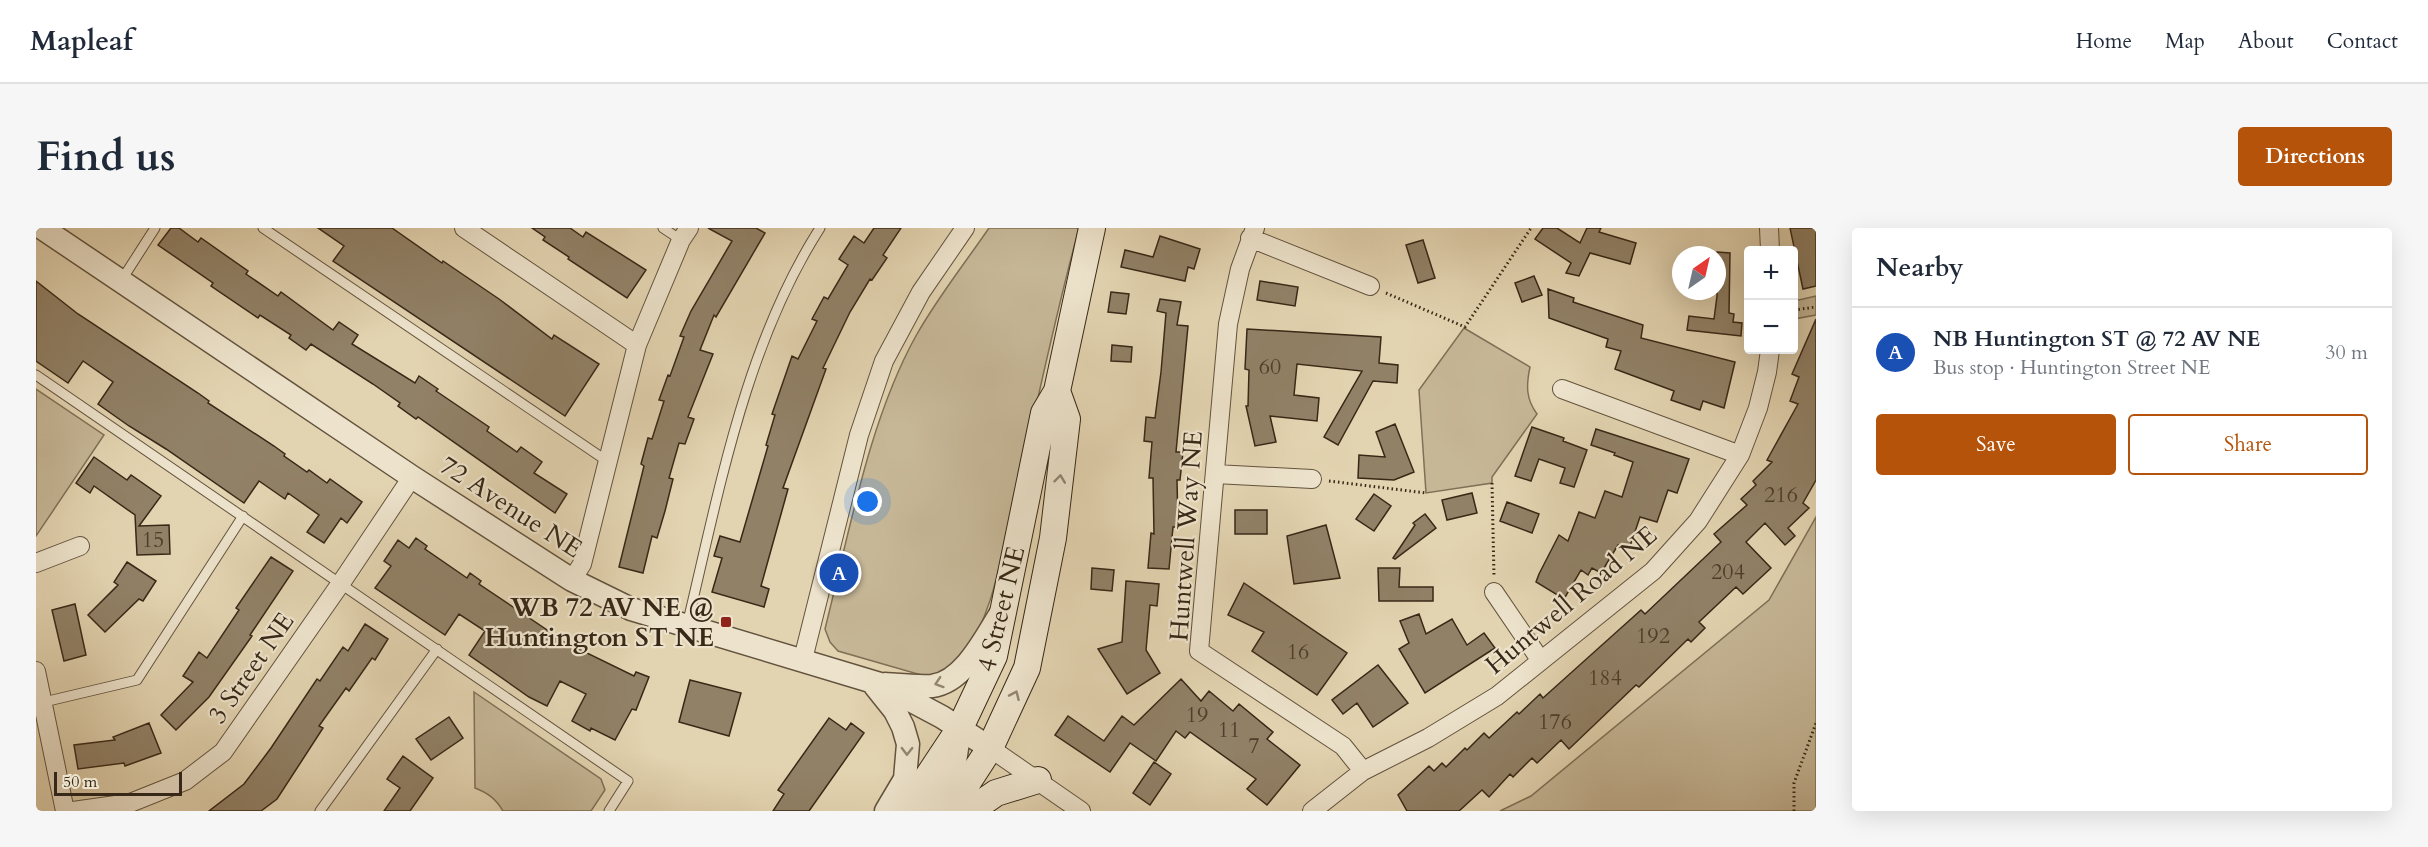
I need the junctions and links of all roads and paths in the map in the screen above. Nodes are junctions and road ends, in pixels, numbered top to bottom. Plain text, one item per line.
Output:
1 (42, 228) edge
2 (155, 228) edge
3 (262, 228) edge
4 (464, 228) edge
5 (663, 228) edge
6 (820, 228) edge
7 (965, 228) edge
8 (1092, 228) edge
9 (1531, 228) edge
10 (1769, 228) edge
11 (1253, 233) edge
12 (685, 234) edge
13 (1770, 246) edge
14 (121, 281) junction
15 (1370, 286) joint
16 (1816, 307) edge
17 (1798, 309) edge
18 (637, 345) junction
19 (1769, 354) edge
20 (36, 375) edge
21 (1562, 389) dead end
22 (1057, 391) junction
23 (1740, 455) junction
24 (607, 461) junction
25 (1215, 474) junction
26 (412, 477) junction
27 (1312, 479) joint
28 (1492, 483) dead end
29 (1426, 493) dead end
30 (243, 516) junction
31 (81, 546) dead end
32 (36, 563) edge
33 (572, 580) junction
34 (341, 583) junction
35 (1494, 592) joint
36 (1004, 609) junction
37 (687, 627) junction
38 (437, 649) junction
39 (803, 659) junction
40 (1541, 661) junction
41 (36, 671) edge
42 (876, 683) junction
43 (44, 702) junction
44 (1816, 723) edge
45 (960, 728) junction
46 (990, 748) junction
47 (1363, 771) junction
48 (1038, 780) junction
49 (65, 811) edge
50 (73, 811) edge
51 (320, 811) edge
52 (609, 811) edge
53 (886, 811) edge
54 (905, 811) edge
55 (929, 811) edge
56 (949, 811) edge
57 (970, 811) edge
58 (1082, 811) edge
59 (1312, 811) edge
60 (1794, 811) edge

1 - 14 street, 72 Avenue NE
2 - 14 lane
3 - 24 lane
4 - 18 street
5 - 12 lane
6 - 37 lane
7 - 39 street
8 - 22 main road, 4 Street NE
9 - 15 path
10 - 13 street
11 - 15 street
11 - 25 street, Huntwell Way NE
12 - 18 street
14 - 26 street, 72 Avenue NE
16 - 17 path
18 - 24 street
19 - 23 street, Huntwell Road NE
20 - 30 lane
21 - 23 street
22 - 36 main road, 4 Street NE
46 -> 22 main road, 4 Street NE
23 - 40 street, Huntwell Road NE
24 - 33 street
25 - 27 street
25 - 47 street, Huntwell Way NE
26 - 33 street, 72 Avenue NE
26 - 34 street, 3 Street NE
27 - 29 path
28 - 35 path
30 - 34 lane
30 - 43 lane
31 - 32 street
33 - 37 street, 72 Avenue NE
34 - 38 lane
34 - 50 street, 3 Street NE
35 - 40 street
36 -> 42 street
36 - 45 main road, 4 Street NE
37 - 39 street, 72 Avenue NE
38 - 51 lane
38 - 52 lane
39 - 42 street, 72 Avenue NE
40 - 47 street, Huntwell Road NE
41 - 43 street
42 - 45 street, 72 Avenue NE
42 -> 53 street
43 - 49 street
44 - 60 path
45 - 46 street, 72 Avenue NE
45 - 54 main road, 4 Street NE
45 - 55 street
46 - 48 street
46 - 56 main road, 4 Street NE
47 - 59 street, Huntwell Road NE
48 - 57 main road
48 - 58 street

